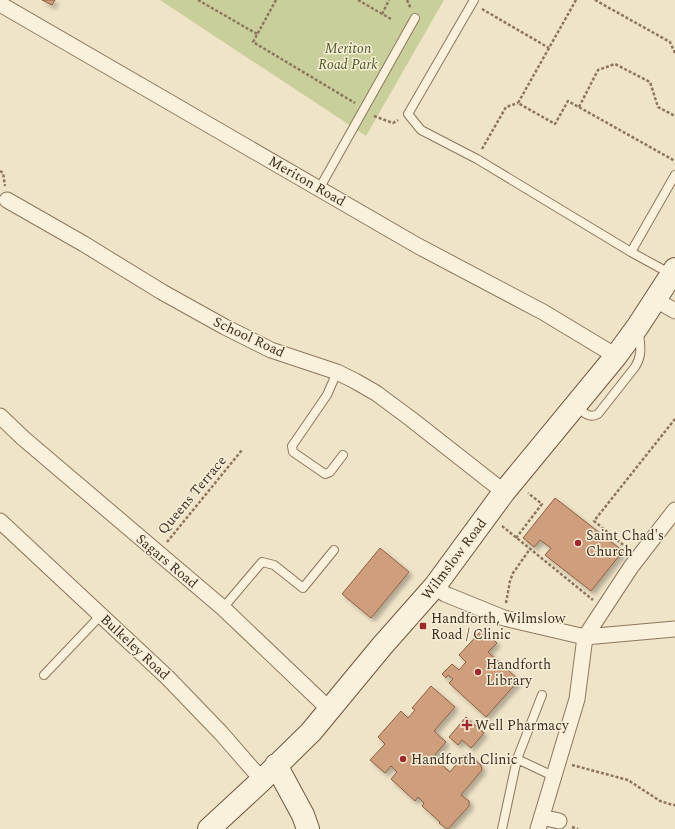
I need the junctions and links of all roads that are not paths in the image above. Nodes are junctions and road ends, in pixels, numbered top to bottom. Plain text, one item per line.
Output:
1 (473, 2) edge
2 (0, 4) edge
3 (415, 18) dead end
4 (675, 175) edge
5 (319, 188) junction
6 (7, 200) dead end
7 (631, 252) junction
8 (673, 272) edge
9 (656, 300) junction
10 (675, 311) edge
11 (638, 326) junction
12 (616, 356) junction
13 (337, 372) junction
14 (575, 405) junction
15 (0, 416) edge
16 (343, 455) dead end
17 (509, 487) junction
18 (675, 510) edge
19 (0, 521) edge
20 (334, 550) dead end
21 (434, 586) junction
22 (223, 608) junction
23 (101, 615) junction
24 (675, 629) edge
25 (585, 637) junction
26 (44, 675) dead end
27 (542, 695) dead end
28 (330, 710) junction
29 (517, 759) junction
30 (269, 773) junction
31 (553, 776) junction
32 (558, 821) dead end
33 (540, 823) edge
34 (209, 829) edge
35 (308, 829) edge
36 (502, 829) edge

1 - 7 lane
2 - 5 street, Meriton Road
3 - 5 lane
4 - 7 lane
5 - 12 street, Meriton Road
6 - 13 street, School Road
7 - 8 lane
8 - 9 main road, Wilmslow Road
9 - 10 street
9 - 11 main road, Wilmslow Road
11 - 12 main road, Wilmslow Road
11 - 14 lane
12 - 14 main road, Wilmslow Road
13 - 16 lane
13 - 17 street, School Road
14 - 17 main road, Wilmslow Road
15 - 22 street, Sagars Road
17 - 21 main road, Wilmslow Road
18 - 25 street
19 - 23 street, Bulkeley Road
20 - 22 lane
21 - 25 street
21 - 28 main road, Wilmslow Road
22 - 28 street, Sagars Road
23 - 26 lane
23 - 30 street, Bulkeley Road
24 - 25 street
25 - 31 street
27 - 29 lane
28 - 30 main road, Wilmslow Road
29 - 31 lane
29 - 36 lane
30 - 34 main road, Wilmslow Road
30 - 35 main road
31 - 33 street
32 - 33 street

